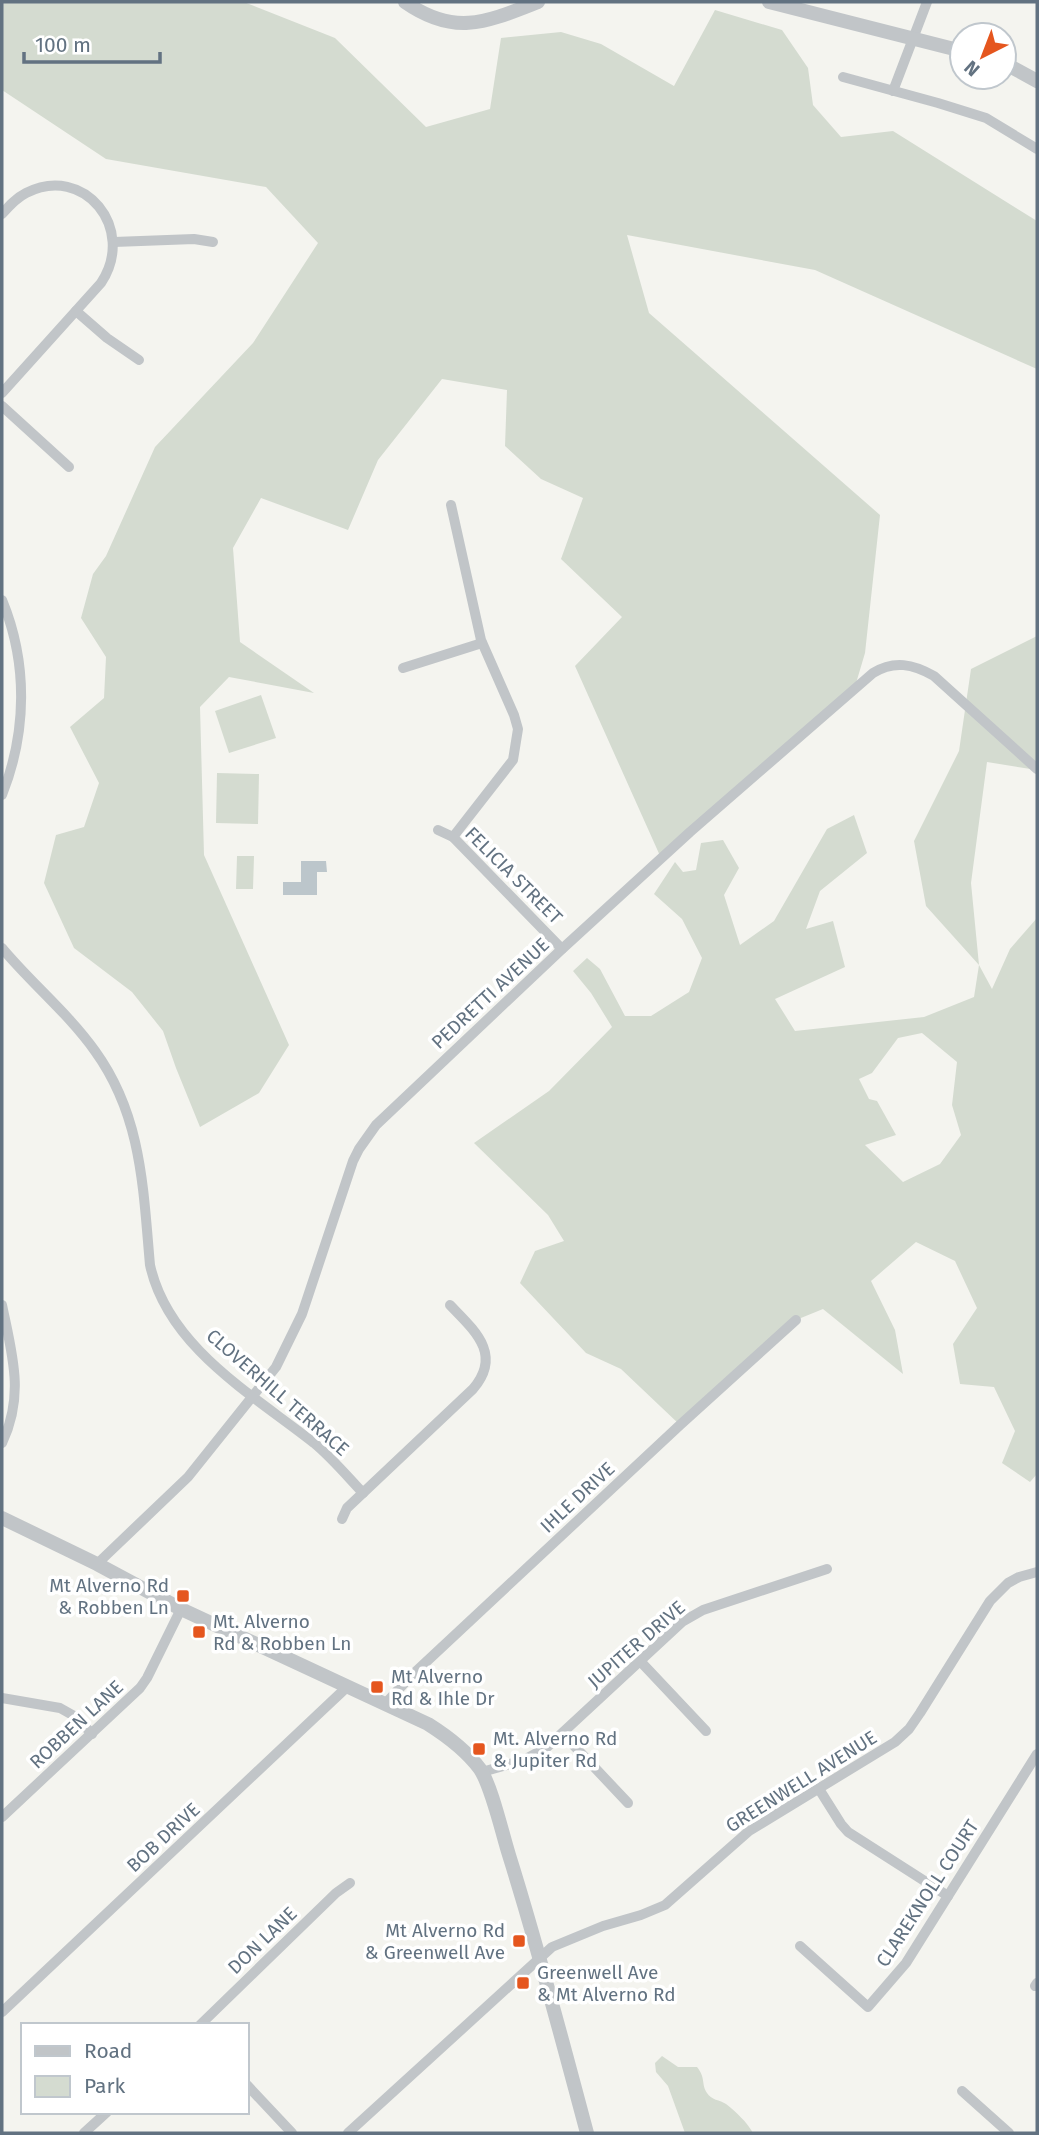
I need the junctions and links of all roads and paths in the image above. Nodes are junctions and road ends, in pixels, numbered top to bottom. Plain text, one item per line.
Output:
1 (405, 2) edge
2 (538, 2) edge
3 (769, 2) edge
4 (927, 2) edge
5 (914, 37) junction
6 (948, 47) edge
7 (1018, 71) edge
8 (843, 77) dead end
9 (1037, 81) edge
10 (893, 91) junction
11 (1037, 149) edge
12 (2, 214) edge
13 (114, 242) junction
14 (213, 242) dead end
15 (76, 311) junction
16 (139, 360) dead end
17 (2, 393) edge
18 (2, 405) edge
19 (69, 467) dead end
20 (451, 505) dead end
21 (2, 600) edge
22 (482, 643) junction
23 (403, 668) dead end
24 (1037, 769) edge
25 (2, 795) edge
26 (438, 830) dead end
27 (453, 837) junction
28 (562, 949) junction
29 (4, 954) edge
30 (2, 1305) edge
31 (450, 1305) dead end
32 (796, 1320) dead end
33 (253, 1395) junction
34 (2, 1443) edge
35 (363, 1493) junction
36 (2, 1518) edge
37 (342, 1519) dead end
38 (97, 1564) junction
39 (827, 1569) dead end
40 (1037, 1572) edge
41 (181, 1609) junction
42 (640, 1661) junction
43 (347, 1687) junction
44 (2, 1698) edge
45 (386, 1703) junction
46 (706, 1731) dead end
47 (92, 1734) junction
48 (563, 1734) junction
49 (1037, 1754) edge
50 (482, 1772) junction
51 (819, 1789) junction
52 (628, 1803) dead end
53 (2, 1817) edge
54 (350, 1883) dead end
55 (948, 1896) junction
56 (800, 1946) dead end
57 (539, 1957) junction
58 (2, 2012) edge
59 (202, 2023) edge
60 (248, 2086) edge
61 (962, 2091) dead end
62 (105, 2114) edge
63 (84, 2133) edge
64 (292, 2133) edge
65 (348, 2133) edge
66 (587, 2133) edge
67 (1009, 2133) edge

1 - 2 street
3 - 5 street
4 - 5 street
5 - 6 street
5 - 10 street
7 - 9 street
8 - 10 street
10 - 11 street
12 - 13 street
13 - 14 street
13 - 15 street
15 - 16 street
15 - 17 street
18 - 19 street
20 - 22 street
21 - 25 street
22 - 23 street
22 - 27 street
24 - 28 street, PEDRETTI AVENUE
26 - 27 street, FELICIA STREET
27 - 28 street, FELICIA STREET
28 - 33 street, PEDRETTI AVENUE
29 - 33 street, CLOVERHILL TERRACE
30 - 34 street
31 - 35 street
32 - 45 street, IHLE DRIVE
33 - 35 street, CLOVERHILL TERRACE
33 - 38 street, PEDRETTI AVENUE
35 - 37 street
36 - 38 street
38 - 41 street
39 - 42 street, JUPITER DRIVE
40 - 51 street, GREENWELL AVENUE
41 - 43 street
41 - 47 street, ROBBEN LANE
42 - 46 street
42 - 48 street, JUPITER DRIVE
43 - 45 street
43 - 58 street, BOB DRIVE
44 - 47 street
45 - 50 street
47 - 53 street, ROBBEN LANE
48 - 50 street, JUPITER DRIVE
48 - 52 street
49 - 55 street, CLAREKNOLL COURT
50 - 57 street
51 - 55 street
51 - 57 street, GREENWELL AVENUE
54 - 59 street, DON LANE
55 - 56 street, CLAREKNOLL COURT
57 - 65 street, GREENWELL AVENUE
57 - 66 street
60 - 64 street
61 - 67 street
62 - 63 street

